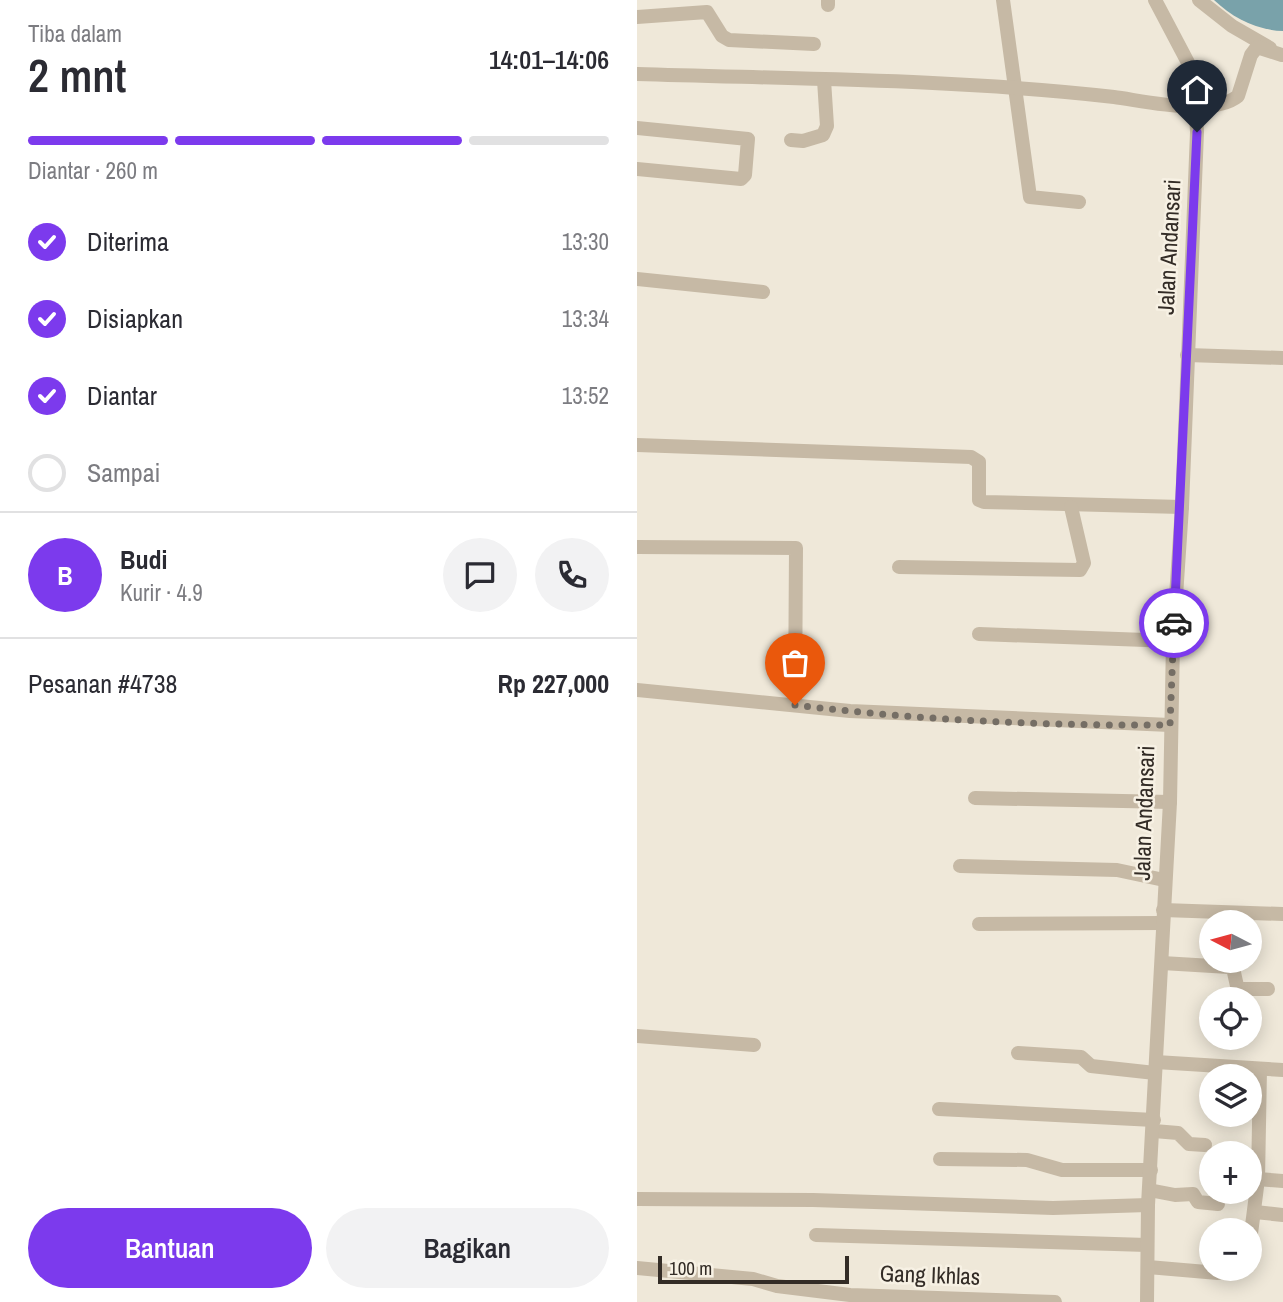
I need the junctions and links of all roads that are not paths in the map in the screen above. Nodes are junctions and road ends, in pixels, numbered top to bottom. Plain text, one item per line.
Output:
1 (1003, 0) edge
2 (1155, 0) edge
3 (1199, 0) edge
4 (637, 18) edge
5 (814, 44) dead end
6 (1283, 55) edge
7 (637, 74) edge
8 (824, 80) junction
9 (1013, 89) junction
10 (1197, 107) junction
11 (637, 128) edge
12 (791, 140) dead end
13 (637, 169) edge
14 (1079, 202) dead end
15 (637, 279) edge
16 (763, 292) dead end
17 (1187, 355) junction
18 (1283, 358) edge
19 (637, 445) edge
20 (1072, 507) junction
21 (1182, 508) junction
22 (637, 547) edge
23 (899, 567) dead end
24 (979, 634) dead end
25 (1173, 640) junction
26 (637, 690) edge
27 (795, 705) junction
28 (1170, 725) junction
29 (975, 799) dead end
30 (1170, 802) junction
31 (960, 866) dead end
32 (1164, 880) junction
33 (1283, 914) edge
34 (1163, 917) junction
35 (979, 924) dead end
36 (1162, 963) junction
37 (1268, 989) dead end
38 (637, 1036) edge
39 (754, 1045) dead end
40 (1019, 1053) dead end
41 (1155, 1068) junction
42 (1199, 1068) edge
43 (1262, 1069) edge
44 (1283, 1070) edge
45 (939, 1109) dead end
46 (1154, 1125) junction
47 (1199, 1144) edge
48 (940, 1159) dead end
49 (1151, 1170) junction
50 (1262, 1179) edge
51 (1283, 1181) edge
52 (1149, 1198) junction
53 (637, 1199) edge
54 (1199, 1202) edge
55 (1256, 1204) edge
56 (1255, 1212) junction
57 (1283, 1215) edge
58 (1254, 1218) edge
59 (816, 1235) dead end
60 (1147, 1245) junction
61 (1148, 1267) junction
62 (637, 1268) edge
63 (1199, 1271) edge
64 (1055, 1302) edge
65 (1147, 1302) edge

1 - 9 street
2 - 10 street, Jalan Andansari
3 - 6 street
4 - 5 street
6 - 10 street
7 - 8 street
8 - 9 street
8 - 12 street
9 - 10 street
9 - 14 street
10 - 17 street, Jalan Andansari
11 - 13 street
15 - 16 street
17 - 18 street
17 - 21 street, Jalan Andansari
19 - 20 street
20 - 21 street
20 - 23 street
21 - 25 street, Jalan Andansari
22 - 27 street
24 - 25 street
25 - 28 street, Jalan Andansari
26 - 27 street
27 - 28 street
28 - 30 street, Jalan Andansari
29 - 30 street
30 - 32 street, Jalan Andansari
31 - 32 street
32 - 34 street, Jalan Andansari
33 - 34 street
34 - 35 street
34 - 36 street, Jalan Andansari
36 - 37 street
36 - 41 street, Jalan Andansari
38 - 39 street
40 - 41 street
41 - 42 street
41 - 46 street, Jalan Andansari
43 - 44 street
45 - 46 street
46 - 47 street
46 - 49 street, Jalan Andansari
48 - 49 street
49 - 52 street, Jalan Andansari
50 - 51 street
52 - 53 street
52 - 54 street
52 - 60 street, Jalan Andansari
55 - 56 street
56 - 57 street
56 - 58 street
59 - 60 street
60 - 61 street, Jalan Andansari
61 - 63 street
61 - 65 street, Jalan Andansari
62 - 64 street, Gang Ikhlas

